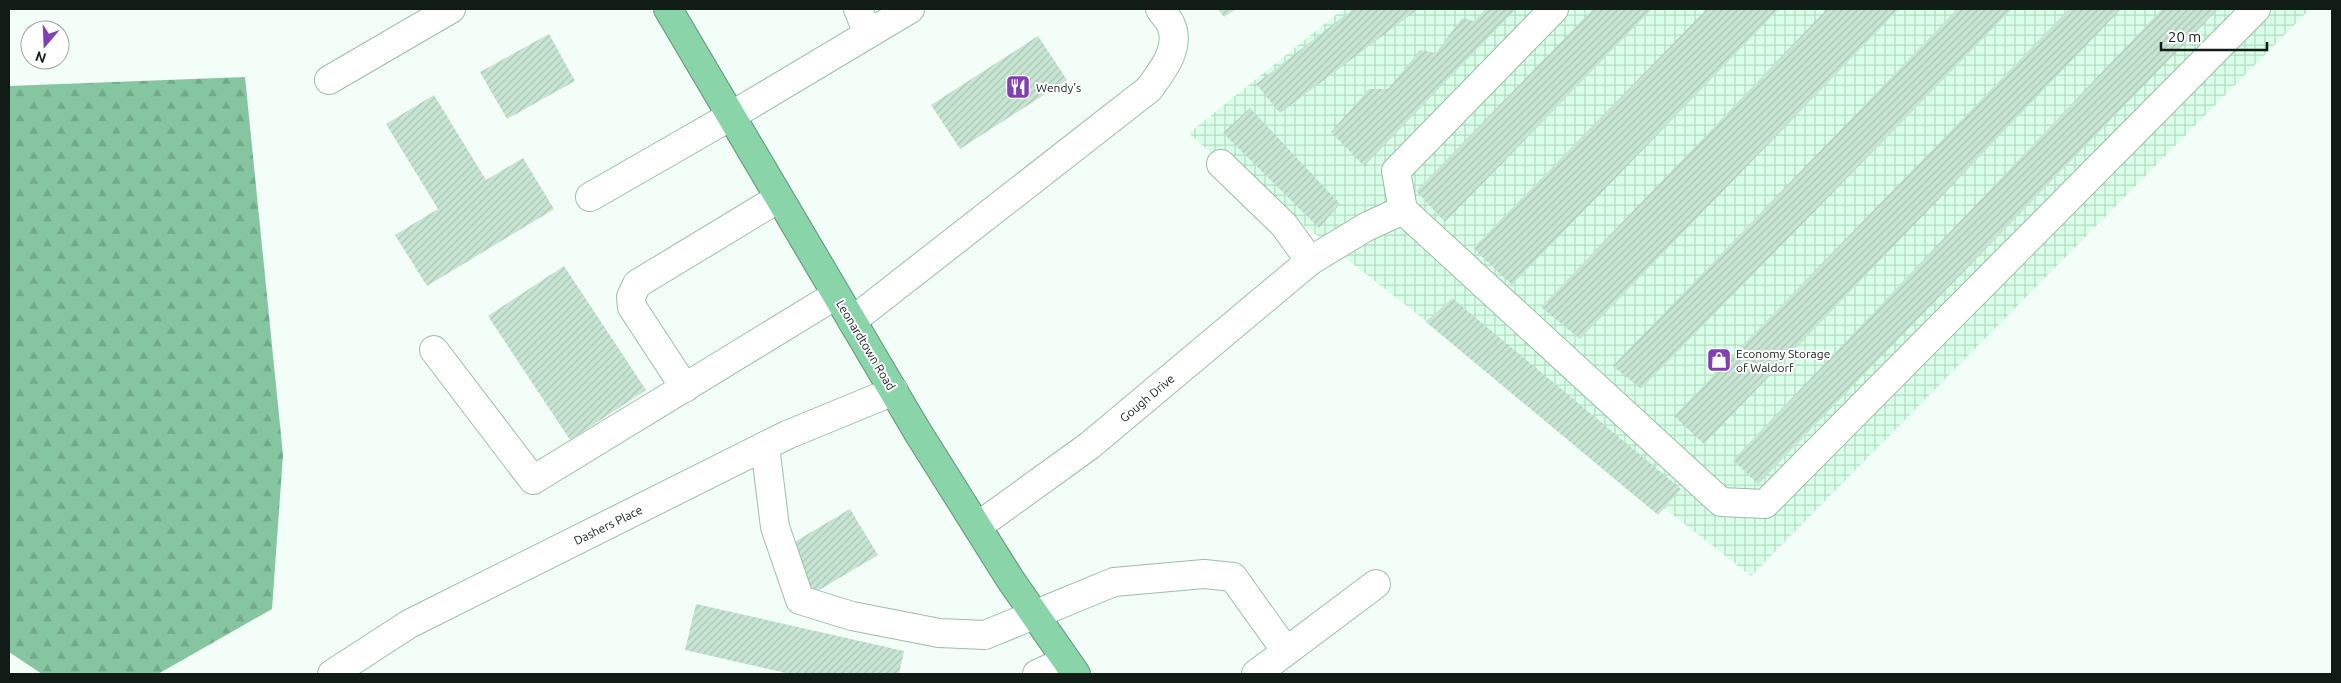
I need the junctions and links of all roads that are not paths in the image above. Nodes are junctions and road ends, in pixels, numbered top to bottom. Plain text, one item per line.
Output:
1 (451, 9) edge
2 (668, 9) edge
3 (858, 9) edge
4 (910, 9) edge
5 (1160, 9) edge
6 (1554, 9) edge
7 (2256, 9) edge
8 (868, 34) junction
9 (329, 80) dead end
10 (731, 116) junction
11 (1221, 164) dead end
12 (590, 197) dead end
13 (779, 198) junction
14 (1403, 210) junction
15 (1310, 261) junction
16 (836, 295) junction
17 (852, 320) junction
18 (434, 350) dead end
19 (685, 388) junction
20 (894, 391) junction
21 (765, 446) junction
22 (978, 526) junction
23 (1376, 584) dead end
24 (1035, 615) junction
25 (1286, 651) junction
26 (1071, 667) edge
27 (332, 674) edge
28 (1037, 674) edge
29 (1256, 674) edge

1 - 9 street
2 - 10 highway, Leonardtown Road
3 - 8 street
4 - 8 street
5 - 17 street
6 - 14 street
7 - 14 street
8 - 10 street
10 - 12 street
10 - 13 highway, Leonardtown Road
11 - 15 street
13 - 16 highway, Leonardtown Road
13 - 19 street
14 - 15 street, Gough Drive
15 - 22 street, Gough Drive
16 - 17 highway, Leonardtown Road
16 - 19 street
17 - 20 highway, Leonardtown Road
18 - 19 street
20 - 21 street, Dashers Place
20 - 22 highway, Leonardtown Road
21 - 24 street
21 - 27 street, Dashers Place
22 - 24 highway, Leonardtown Road
23 - 25 street
24 - 25 street
24 - 26 highway, Leonardtown Road
25 - 29 street
26 - 28 street

